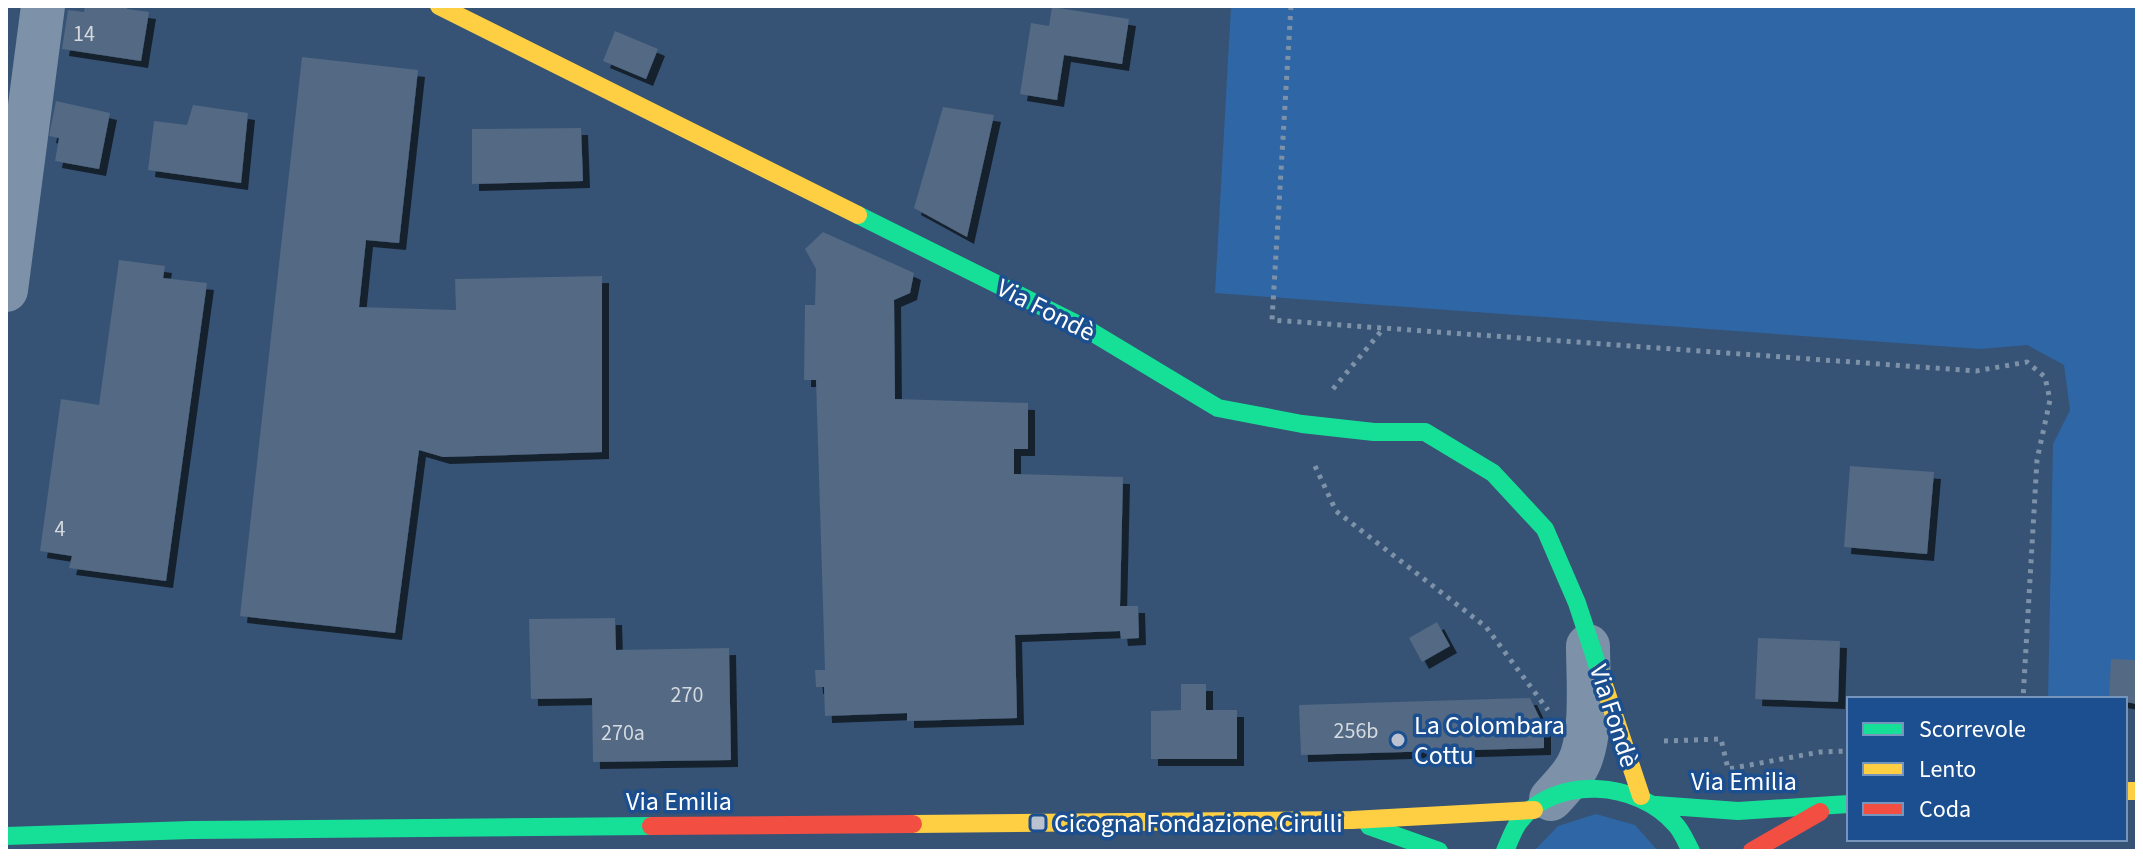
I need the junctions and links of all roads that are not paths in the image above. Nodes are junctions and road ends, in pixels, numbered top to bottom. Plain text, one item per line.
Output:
1 (43, 6) edge
2 (439, 6) edge
3 (6, 290) edge
4 (1588, 636) junction
5 (1648, 800) junction
6 (1542, 804) junction
7 (1841, 805) edge
8 (1352, 820) junction
9 (6, 836) edge
10 (534, 839) edge
11 (1439, 851) edge
12 (1505, 851) edge
13 (1691, 851) edge
14 (1752, 851) edge

1 - 3 street
2 - 4 main road, Via Fondè
4 - 5 main road, Via Fondè
4 - 6 street, Via Fondè
5 - 6 main road, Via Emilia
5 - 7 main road, Via Emilia
5 - 13 main road, Via Emilia
6 - 8 main road, Via Emilia
6 - 12 main road
7 - 14 main road, Via Emilia
8 - 10 main road, Via Emilia
8 - 11 main road, Via Emilia
9 - 10 main road, Via Emilia

